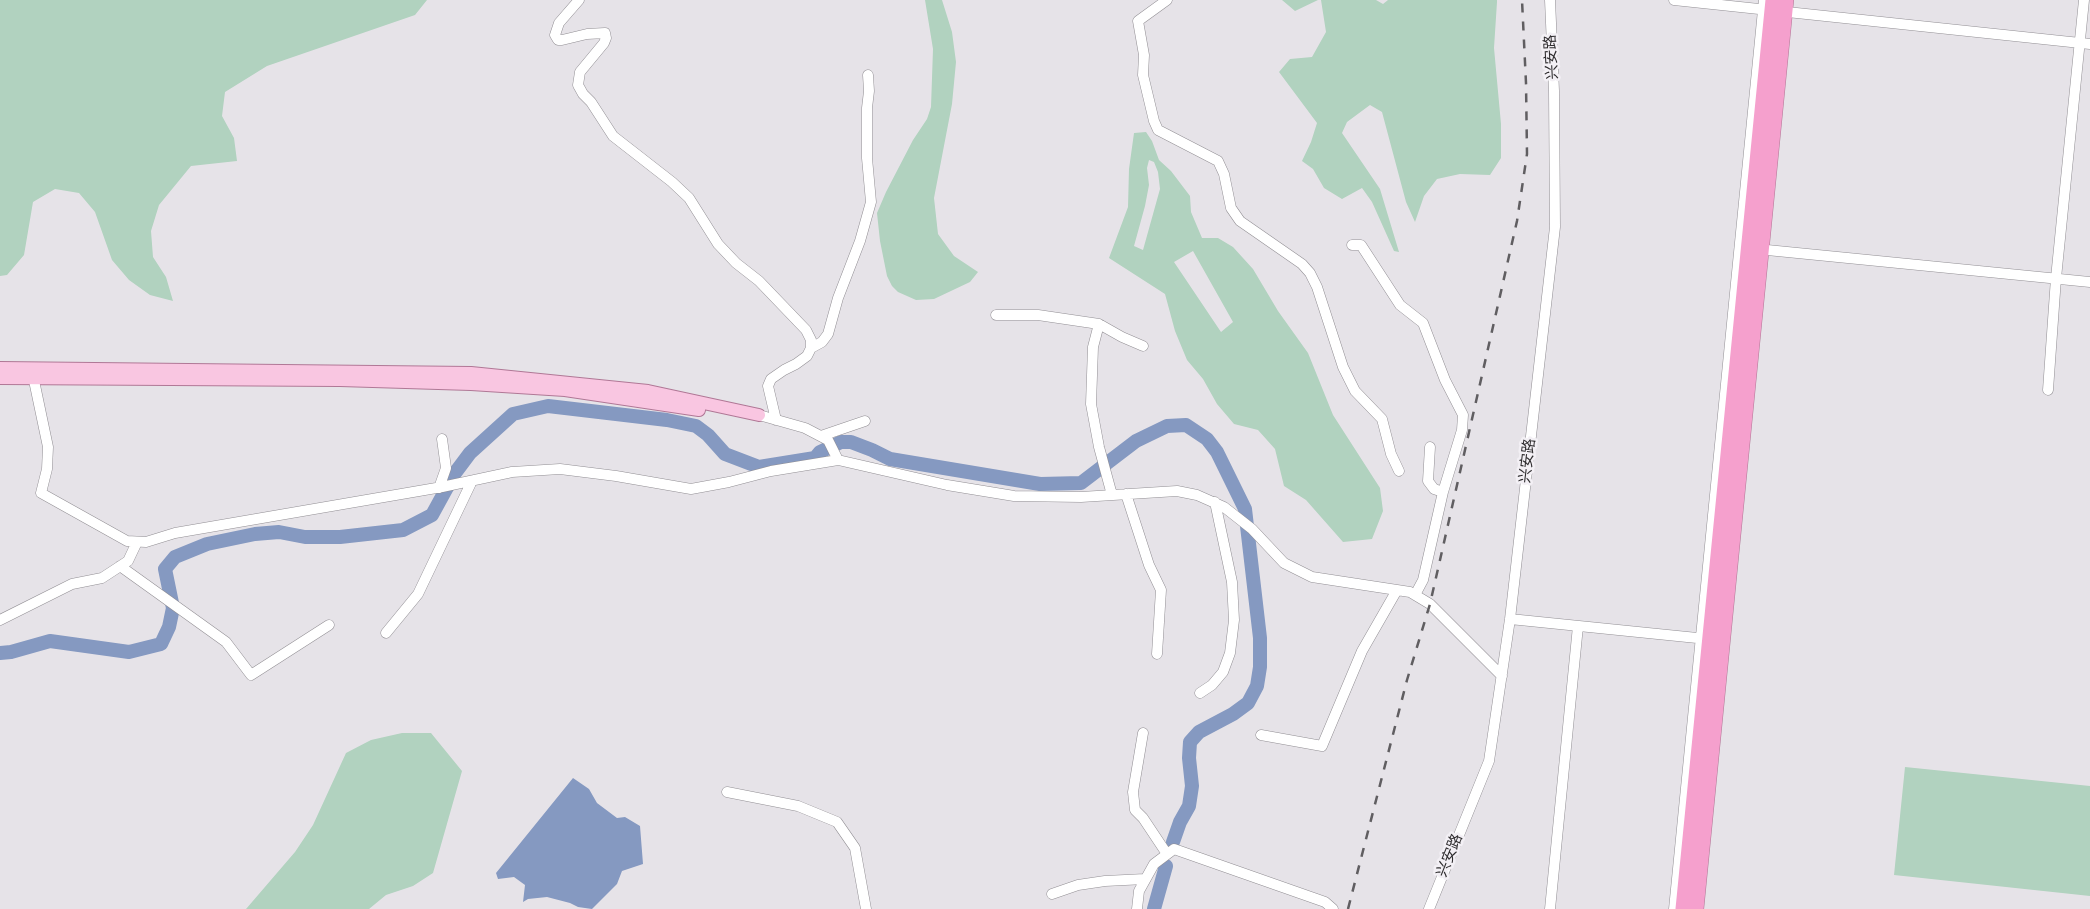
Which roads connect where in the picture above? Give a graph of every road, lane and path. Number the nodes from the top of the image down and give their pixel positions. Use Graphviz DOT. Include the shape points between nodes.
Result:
graph roads {
  1 [pos="579,0"];
  2 [pos="1167,0"];
  3 [pos="1550,0"];
  4 [pos="1674,0"];
  5 [pos="2084,0"];
  6 [pos="1774,5"];
  7 [pos="2085,44"];
  8 [pos="868,75"];
  9 [pos="1352,244"];
  10 [pos="1755,248"];
  11 [pos="2056,278"];
  12 [pos="2090,282"];
  13 [pos="996,316"];
  14 [pos="1100,324"];
  15 [pos="1143,346"];
  16 [pos="811,348"];
  17 [pos="0,368"];
  18 [pos="33,374"];
  19 [pos="0,378"];
  20 [pos="2048,390"];
  21 [pos="759,415"];
  22 [pos="776,420"];
  23 [pos="865,421"];
  24 [pos="825,438"];
  25 [pos="442,439"];
  26 [pos="1430,447"];
  27 [pos="838,460"];
  28 [pos="1399,471"];
  29 [pos="472,481"];
  30 [pos="440,488"];
  31 [pos="1443,492"];
  32 [pos="1126,494"];
  33 [pos="1112,495"];
  34 [pos="1216,502"];
  35 [pos="137,542"];
  36 [pos="120,566"];
  37 [pos="1397,590"];
  38 [pos="1415,595"];
  39 [pos="1510,619"];
  40 [pos="0,620"];
  41 [pos="329,625"];
  42 [pos="1578,626"];
  43 [pos="386,633"];
  44 [pos="1711,639"];
  45 [pos="1157,654"];
  46 [pos="1502,676"];
  47 [pos="1200,693"];
  48 [pos="1143,733"];
  49 [pos="1261,735"];
  50 [pos="727,792"];
  51 [pos="1167,854"];
  52 [pos="1145,879"];
  53 [pos="1052,894"];
  54 [pos="866,909"];
  55 [pos="1137,909"];
  56 [pos="1333,909"];
  57 [pos="1429,909"];
  58 [pos="1550,909"];
  59 [pos="1674,909"];
  60 [pos="1683,909"];
  61 [pos="1696,909"];
  1 -- 16 [label="street" via="559,23 555,35 562,40 605,33 604,43 580,72 578,85 583,94 613,136 689,198 718,244 806,330"];
  2 -- 28 [label="street" via="1138,21 1144,55 1143,75 1158,130 1218,161 1231,208 1240,221 1302,264 1310,274 1343,367 1355,391 1382,419"];
  3 -- 39 [label="street, 兴安路" via="1555,228"];
  4 -- 6 [label="street"];
  5 -- 7 [label="street"];
  6 -- 7 [label="street"];
  6 -- 10 [label="highway"];
  6 -- 44 [label="street"];
  7 -- 11 [label="street"];
  8 -- 16 [label="street" via="867,158 871,202 828,334"];
  9 -- 31 [label="street" via="1361,244 1400,304 1423,323 1445,380 1463,415 1462,430"];
  10 -- 11 [label="street"];
  10 -- 44 [label="highway"];
  11 -- 12 [label="street"];
  11 -- 20 [label="street"];
  13 -- 14 [label="street" via="1038,315"];
  14 -- 15 [label="street"];
  14 -- 33 [label="street" via="1093,347 1090,404"];
  16 -- 22 [label="street" via="807,356 771,379 768,386"];
  17 -- 18 [label="main road"];
  18 -- 19 [label="main road"];
  18 -- 21 [label="main road" via="335,370 471,373 648,391"];
  18 -- 35 [label="street" via="48,447 48,468 41,493 104,530"];
  21 -- 22 [label="street"];
  22 -- 24 [label="street"];
  23 -- 24 [label="street"];
  24 -- 27 [label="street"];
  25 -- 30 [label="street" via="446,468"];
  26 -- 31 [label="street" via="1428,481 1434,489"];
  27 -- 29 [label="street" via="691,489 560,469 512,472"];
  27 -- 33 [label="street" via="947,485 1014,496"];
  29 -- 30 [label="street"];
  29 -- 43 [label="street" via="418,594"];
  30 -- 35 [label="street"];
  31 -- 38 [label="street" via="1423,580"];
  32 -- 33 [label="street"];
  32 -- 34 [label="street" via="1177,491"];
  32 -- 45 [label="street" via="1149,565 1161,590"];
  34 -- 37 [label="street" via="1249,527 1284,563 1312,577"];
  34 -- 47 [label="street" via="1232,582 1234,620 1230,653 1223,672"];
  35 -- 36 [label="street" via="128,561"];
  36 -- 40 [label="street" via="102,578 72,584"];
  36 -- 41 [label="street" via="226,642 251,675"];
  37 -- 38 [label="street"];
  37 -- 49 [label="street" via="1362,651 1322,746"];
  38 -- 46 [label="street" via="1430,604"];
  39 -- 42 [label="street"];
  39 -- 46 [label="street, 兴安路"];
  42 -- 44 [label="street"];
  42 -- 58 [label="street"];
  44 -- 59 [label="street"];
  44 -- 60 [label="highway"];
  44 -- 61 [label="highway"];
  46 -- 57 [label="street, 兴安路" via="1489,761"];
  48 -- 51 [label="street" via="1133,792 1135,810"];
  50 -- 54 [label="street" via="798,806 837,822 855,848"];
  51 -- 52 [label="street" via="1154,864"];
  51 -- 56 [label="street" via="1174,849 1325,902"];
  52 -- 53 [label="street" via="1105,880"];
  52 -- 55 [label="street" via="1139,891"];
}
